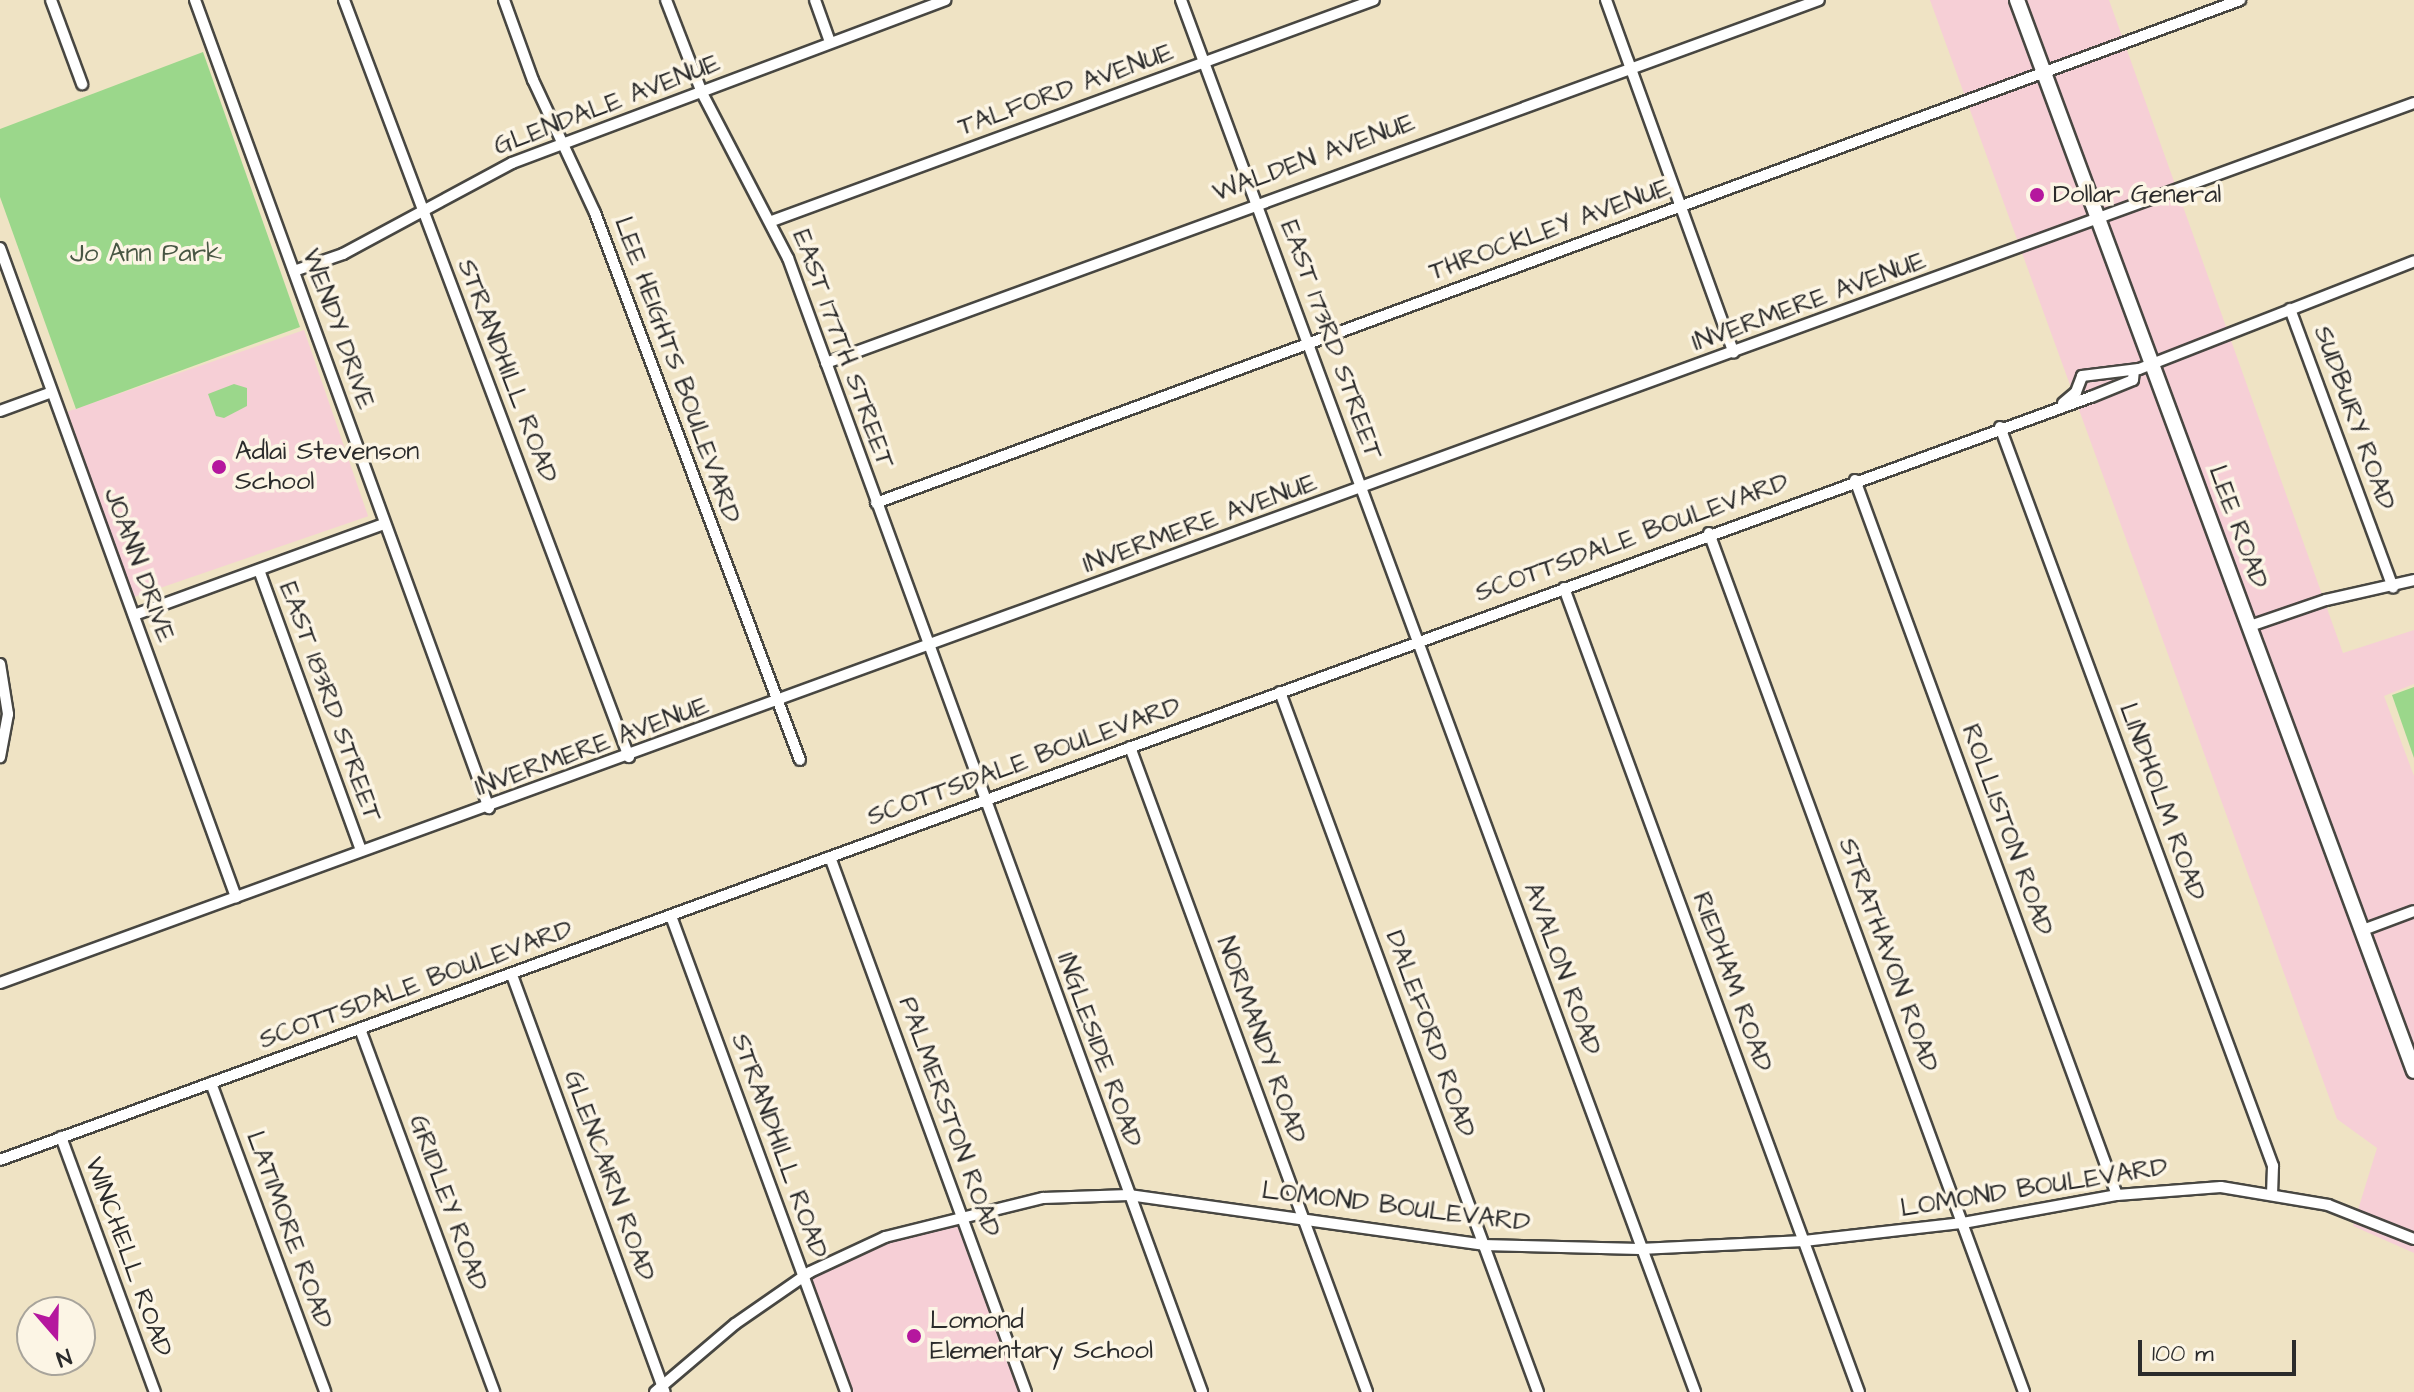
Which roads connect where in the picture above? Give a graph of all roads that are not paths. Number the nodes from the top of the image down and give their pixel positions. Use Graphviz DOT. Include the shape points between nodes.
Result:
graph roads {
  1 [pos="51,0"];
  2 [pos="195,0"];
  3 [pos="344,0"];
  4 [pos="504,0"];
  5 [pos="666,0"];
  6 [pos="815,0"];
  7 [pos="945,0"];
  8 [pos="1181,0"];
  9 [pos="1374,0"];
  10 [pos="1606,0"];
  11 [pos="1819,0"];
  12 [pos="2017,0"];
  13 [pos="2240,0"];
  14 [pos="830,42"];
  15 [pos="1204,63"];
  16 [pos="1630,66"];
  17 [pos="2043,73"];
  18 [pos="82,84"];
  19 [pos="702,93"];
  20 [pos="2414,103"];
  21 [pos="564,143"];
  22 [pos="1256,202"];
  23 [pos="1680,204"];
  24 [pos="422,208"];
  25 [pos="2099,219"];
  26 [pos="772,221"];
  27 [pos="0,248"];
  28 [pos="2414,261"];
  29 [pos="294,271"];
  30 [pos="2290,309"];
  31 [pos="1308,343"];
  32 [pos="1734,353"];
  33 [pos="826,363"];
  34 [pos="2152,364"];
  35 [pos="2134,371"];
  36 [pos="52,392"];
  37 [pos="2063,403"];
  38 [pos="0,411"];
  39 [pos="2000,427"];
  40 [pos="1855,480"];
  41 [pos="1362,488"];
  42 [pos="876,503"];
  43 [pos="384,524"];
  44 [pos="1709,533"];
  45 [pos="1389,561"];
  46 [pos="259,570"];
  47 [pos="2414,580"];
  48 [pos="1564,588"];
  49 [pos="2393,588"];
  50 [pos="134,615"];
  51 [pos="2250,626"];
  52 [pos="1418,640"];
  53 [pos="928,649"];
  54 [pos="0,664"];
  55 [pos="1280,692"];
  56 [pos="778,703"];
  57 [pos="955,723"];
  58 [pos="1130,747"];
  59 [pos="0,757"];
  60 [pos="629,757"];
  61 [pos="800,760"];
  62 [pos="984,799"];
  63 [pos="489,808"];
  64 [pos="361,850"];
  65 [pos="830,857"];
  66 [pos="236,897"];
  67 [pos="2414,911"];
  68 [pos="671,916"];
  69 [pos="2363,930"];
  70 [pos="512,975"];
  71 [pos="0,983"];
  72 [pos="360,1029"];
  73 [pos="2414,1071"];
  74 [pos="211,1083"];
  75 [pos="61,1137"];
  76 [pos="0,1160"];
  77 [pos="2272,1193"];
  78 [pos="1129,1195"];
  79 [pos="2117,1195"];
  80 [pos="963,1216"];
  81 [pos="1303,1219"];
  82 [pos="1963,1223"];
  83 [pos="2414,1239"];
  84 [pos="1804,1241"];
  85 [pos="1483,1245"];
  86 [pos="1640,1249"];
  87 [pos="804,1277"];
  88 [pos="661,1389"];
  89 [pos="155,1392"];
  90 [pos="325,1392"];
  91 [pos="494,1392"];
  92 [pos="846,1392"];
  93 [pos="1026,1392"];
  94 [pos="1202,1392"];
  95 [pos="1367,1392"];
  96 [pos="1538,1392"];
  97 [pos="1695,1392"];
  98 [pos="1859,1392"];
  99 [pos="2024,1392"];
  1 -- 18 [label="street"];
  2 -- 29 [label="street, WENDY DRIVE"];
  3 -- 24 [label="street, STRANDHILL ROAD"];
  4 -- 21 [label="street, LEE HEIGHTS BOULEVARD" via="533,80"];
  5 -- 19 [label="street, EAST 177TH STREET"];
  6 -- 14 [label="street"];
  7 -- 14 [label="street, GLENDALE AVENUE"];
  8 -- 15 [label="street, EAST 173RD STREET"];
  9 -- 15 [label="street, TALFORD AVENUE"];
  10 -- 16 [label="street"];
  11 -- 16 [label="street, WALDEN AVENUE"];
  12 -- 17 [label="main road, LEE ROAD"];
  13 -- 17 [label="street, THROCKLEY AVENUE"];
  14 -- 19 [label="street, GLENDALE AVENUE"];
  15 -- 22 [label="street, EAST 173RD STREET"];
  15 -- 26 [label="street, TALFORD AVENUE"];
  16 -- 22 [label="street, WALDEN AVENUE"];
  16 -- 23 [label="street"];
  17 -- 23 [label="street, THROCKLEY AVENUE"];
  17 -- 25 [label="main road, LEE ROAD"];
  19 -- 21 [label="street, GLENDALE AVENUE"];
  19 -- 26 [label="street, EAST 177TH STREET"];
  20 -- 25 [label="street, INVERMERE AVENUE"];
  21 -- 24 [label="street, GLENDALE AVENUE"];
  21 -- 56 [label="street, LEE HEIGHTS BOULEVARD" via="620,277"];
  22 -- 31 [label="street, EAST 173RD STREET"];
  22 -- 33 [label="street, WALDEN AVENUE"];
  23 -- 31 [label="street, THROCKLEY AVENUE"];
  23 -- 32 [label="street"];
  24 -- 29 [label="street, GLENDALE AVENUE" via="343,254"];
  24 -- 60 [label="street, STRANDHILL ROAD"];
  25 -- 32 [label="street, INVERMERE AVENUE"];
  25 -- 34 [label="main road, LEE ROAD"];
  26 -- 33 [label="street, EAST 177TH STREET"];
  27 -- 36 [label="street, JOANN DRIVE"];
  28 -- 30 [label="street, SCOTTSDALE BOULEVARD"];
  29 -- 43 [label="street, WENDY DRIVE"];
  30 -- 34 [label="street, SCOTTSDALE BOULEVARD"];
  30 -- 49 [label="street, SUDBURY ROAD"];
  31 -- 41 [label="street, EAST 173RD STREET"];
  31 -- 42 [label="street, THROCKLEY AVENUE"];
  32 -- 41 [label="street, INVERMERE AVENUE"];
  33 -- 42 [label="street, EAST 177TH STREET"];
  34 -- 35 [label="street, SCOTTSDALE BOULEVARD"];
  34 -- 51 [label="main road, LEE ROAD"];
  35 -- 37 [label="street, SCOTTSDALE BOULEVARD" via="2133,380"];
  35 -- 37 [label="street, SCOTTSDALE BOULEVARD" via="2127,366 2099,377 2082,376 2076,392"];
  36 -- 38 [label="street"];
  36 -- 50 [label="street, JOANN DRIVE"];
  37 -- 39 [label="street, SCOTTSDALE BOULEVARD"];
  39 -- 40 [label="street, SCOTTSDALE BOULEVARD"];
  39 -- 77 [label="street, LINDHOLM ROAD" via="2273,1166"];
  40 -- 44 [label="street, SCOTTSDALE BOULEVARD"];
  40 -- 79 [label="street, ROLLISTON ROAD"];
  41 -- 45 [label="street, EAST 173RD STREET"];
  41 -- 53 [label="street, INVERMERE AVENUE"];
  42 -- 53 [label="street, EAST 177TH STREET"];
  43 -- 46 [label="street"];
  43 -- 63 [label="street, WENDY DRIVE"];
  44 -- 48 [label="street, SCOTTSDALE BOULEVARD"];
  44 -- 82 [label="street, STRATHAVON ROAD"];
  45 -- 52 [label="street, AVALON ROAD"];
  46 -- 50 [label="street"];
  46 -- 64 [label="street, EAST 183RD STREET"];
  47 -- 49 [label="street"];
  48 -- 52 [label="street, SCOTTSDALE BOULEVARD"];
  48 -- 84 [label="street, RIEDHAM ROAD"];
  49 -- 51 [label="street" via="2326,600"];
  50 -- 66 [label="street, JOANN DRIVE"];
  51 -- 69 [label="main road, LEE ROAD"];
  52 -- 55 [label="street, SCOTTSDALE BOULEVARD"];
  52 -- 86 [label="street, AVALON ROAD"];
  53 -- 56 [label="street, INVERMERE AVENUE"];
  53 -- 57 [label="street, EAST 177TH STREET"];
  54 -- 59 [label="street" via="8,714"];
  55 -- 58 [label="street, SCOTTSDALE BOULEVARD"];
  55 -- 85 [label="street, DALEFORD ROAD"];
  56 -- 60 [label="street, INVERMERE AVENUE"];
  56 -- 61 [label="street, LEE HEIGHTS BOULEVARD"];
  57 -- 62 [label="street, INGLESIDE ROAD"];
  58 -- 62 [label="street, SCOTTSDALE BOULEVARD"];
  58 -- 81 [label="street, NORMANDY ROAD"];
  60 -- 63 [label="street, INVERMERE AVENUE"];
  62 -- 65 [label="street, SCOTTSDALE BOULEVARD"];
  62 -- 78 [label="street, INGLESIDE ROAD"];
  63 -- 64 [label="street, INVERMERE AVENUE"];
  64 -- 66 [label="street, INVERMERE AVENUE"];
  65 -- 68 [label="street, SCOTTSDALE BOULEVARD"];
  65 -- 80 [label="street, PALMERSTON ROAD"];
  66 -- 71 [label="street, INVERMERE AVENUE"];
  67 -- 69 [label="street"];
  68 -- 70 [label="street, SCOTTSDALE BOULEVARD"];
  68 -- 87 [label="street, STRANDHILL ROAD"];
  69 -- 73 [label="main road, LEE ROAD"];
  70 -- 72 [label="street, SCOTTSDALE BOULEVARD"];
  70 -- 88 [label="street, GLENCAIRN ROAD"];
  72 -- 74 [label="street, SCOTTSDALE BOULEVARD"];
  72 -- 91 [label="street, GRIDLEY ROAD"];
  74 -- 75 [label="street, SCOTTSDALE BOULEVARD"];
  74 -- 90 [label="street, LATIMORE ROAD"];
  75 -- 76 [label="street, SCOTTSDALE BOULEVARD"];
  75 -- 89 [label="street, WINCHELL ROAD"];
  77 -- 79 [label="street, LOMOND BOULEVARD" via="2221,1187"];
  77 -- 83 [label="street, LOMOND BOULEVARD" via="2328,1205"];
  78 -- 80 [label="street, LOMOND BOULEVARD" via="1043,1198"];
  78 -- 81 [label="street, LOMOND BOULEVARD"];
  78 -- 94 [label="street, INGLESIDE ROAD"];
  79 -- 82 [label="street, LOMOND BOULEVARD"];
  80 -- 87 [label="street, LOMOND BOULEVARD" via="885,1237"];
  80 -- 93 [label="street, PALMERSTON ROAD"];
  81 -- 85 [label="street, LOMOND BOULEVARD"];
  81 -- 95 [label="street, NORMANDY ROAD"];
  82 -- 84 [label="street, LOMOND BOULEVARD"];
  82 -- 99 [label="street, STRATHAVON ROAD"];
  84 -- 86 [label="street, LOMOND BOULEVARD"];
  84 -- 98 [label="street, RIEDHAM ROAD"];
  85 -- 86 [label="street, LOMOND BOULEVARD"];
  85 -- 96 [label="street, DALEFORD ROAD"];
  86 -- 97 [label="street, AVALON ROAD"];
  87 -- 88 [label="street, LOMOND BOULEVARD" via="735,1324"];
  87 -- 92 [label="street, STRANDHILL ROAD"];
}
